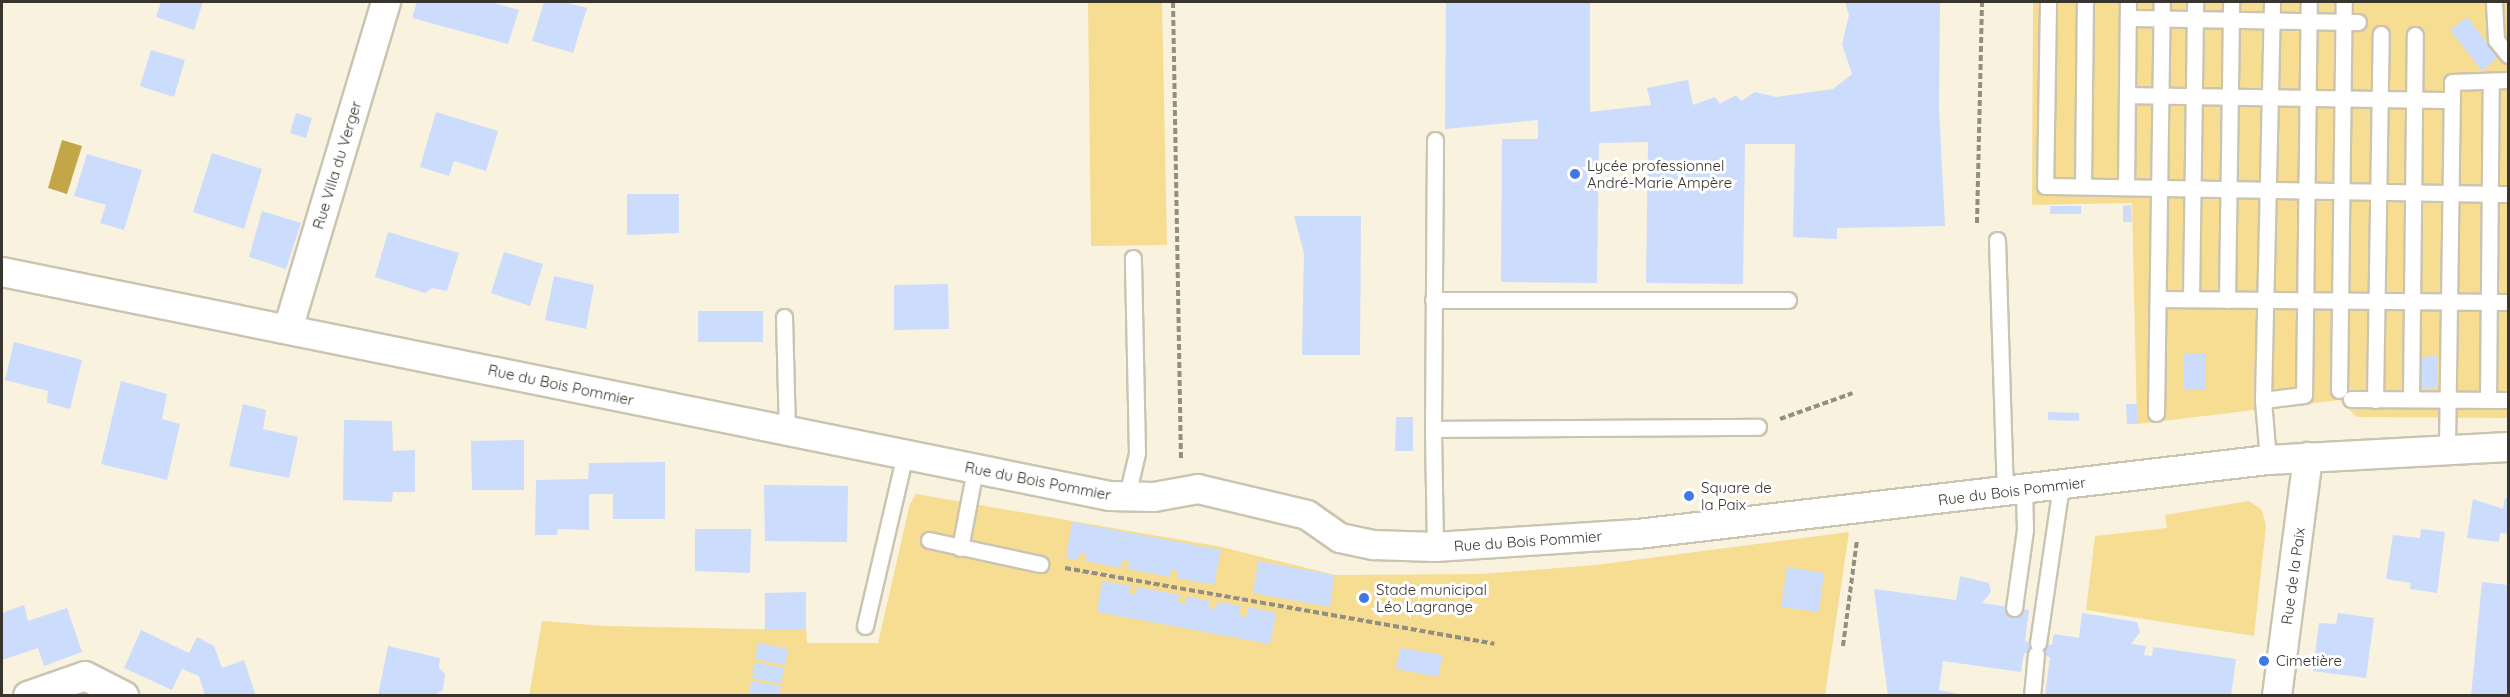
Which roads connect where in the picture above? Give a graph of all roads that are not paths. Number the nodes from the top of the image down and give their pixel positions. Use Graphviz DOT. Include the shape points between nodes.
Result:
graph roads {
  1 [pos="387,2"];
  2 [pos="2048,2"];
  3 [pos="2085,2"];
  4 [pos="2128,2"];
  5 [pos="2162,2"];
  6 [pos="2195,2"];
  7 [pos="2230,2"];
  8 [pos="2272,2"];
  9 [pos="2310,2"];
  10 [pos="2344,2"];
  11 [pos="2494,2"];
  12 [pos="2128,18"];
  13 [pos="2162,19"];
  14 [pos="2195,20"];
  15 [pos="2230,20"];
  16 [pos="2272,21"];
  17 [pos="2309,22"];
  18 [pos="2351,22"];
  19 [pos="2381,34"];
  20 [pos="2415,35"];
  21 [pos="2508,55"];
  22 [pos="2508,80"];
  23 [pos="2491,83"];
  24 [pos="2127,95"];
  25 [pos="2160,96"];
  26 [pos="2194,97"];
  27 [pos="2229,97"];
  28 [pos="2271,97"];
  29 [pos="2308,98"];
  30 [pos="2343,98"];
  31 [pos="2380,99"];
  32 [pos="2414,99"];
  33 [pos="2452,100"];
  34 [pos="1435,140"];
  35 [pos="2083,186"];
  36 [pos="2126,187"];
  37 [pos="2159,188"];
  38 [pos="2193,188"];
  39 [pos="2228,189"];
  40 [pos="2270,190"];
  41 [pos="2307,190"];
  42 [pos="2341,191"];
  43 [pos="2378,192"];
  44 [pos="2413,193"];
  45 [pos="2452,194"];
  46 [pos="2490,194"];
  47 [pos="2508,194"];
  48 [pos="1997,240"];
  49 [pos="1133,258"];
  50 [pos="2,272"];
  51 [pos="2158,299"];
  52 [pos="2191,299"];
  53 [pos="1433,300"];
  54 [pos="1788,300"];
  55 [pos="2227,300"];
  56 [pos="2265,300"];
  57 [pos="2305,300"];
  58 [pos="2340,301"];
  59 [pos="2376,301"];
  60 [pos="2412,301"];
  61 [pos="2449,302"];
  62 [pos="2488,302"];
  63 [pos="2508,302"];
  64 [pos="784,317"];
  65 [pos="288,329"];
  66 [pos="2411,399"];
  67 [pos="2447,399"];
  68 [pos="2488,399"];
  69 [pos="2508,399"];
  70 [pos="2263,400"];
  71 [pos="2375,400"];
  72 [pos="2157,413"];
  73 [pos="1758,427"];
  74 [pos="1433,429"];
  75 [pos="787,431"];
  76 [pos="2447,447"];
  77 [pos="2508,447"];
  78 [pos="905,454"];
  79 [pos="2308,457"];
  80 [pos="2268,460"];
  81 [pos="975,469"];
  82 [pos="2061,485"];
  83 [pos="2014,490"];
  84 [pos="1127,496"];
  85 [pos="929,540"];
  86 [pos="1435,547"];
  87 [pos="960,548"];
  88 [pos="1040,564"];
  89 [pos="2014,608"];
  90 [pos="865,626"];
  91 [pos="28,696"];
  92 [pos="124,696"];
  93 [pos="2032,696"];
  94 [pos="2277,696"];
  1 -- 65 [label="street, Rue Villa du Verger"];
  2 -- 35 [label="lane" via="2045,186"];
  3 -- 35 [label="lane"];
  4 -- 12 [label="lane"];
  5 -- 13 [label="lane"];
  6 -- 14 [label="lane"];
  7 -- 15 [label="lane"];
  8 -- 16 [label="lane"];
  9 -- 17 [label="lane"];
  10 -- 18 [label="lane"];
  11 -- 21 [label="lane" via="2496,40"];
  12 -- 13 [label="lane"];
  12 -- 24 [label="lane"];
  13 -- 14 [label="lane"];
  13 -- 25 [label="lane"];
  14 -- 15 [label="lane"];
  14 -- 26 [label="lane"];
  15 -- 16 [label="lane"];
  15 -- 27 [label="lane"];
  16 -- 17 [label="lane"];
  16 -- 28 [label="lane"];
  17 -- 18 [label="lane"];
  17 -- 29 [label="lane"];
  18 -- 30 [label="lane"];
  19 -- 31 [label="lane"];
  20 -- 32 [label="lane"];
  22 -- 23 [label="lane"];
  23 -- 33 [label="lane" via="2452,82"];
  23 -- 46 [label="lane"];
  24 -- 25 [label="lane"];
  24 -- 36 [label="lane"];
  25 -- 26 [label="lane"];
  25 -- 37 [label="lane"];
  26 -- 27 [label="lane"];
  26 -- 38 [label="lane"];
  27 -- 28 [label="lane"];
  27 -- 39 [label="lane"];
  28 -- 29 [label="lane"];
  28 -- 40 [label="lane"];
  29 -- 30 [label="lane"];
  29 -- 41 [label="lane"];
  30 -- 31 [label="lane"];
  30 -- 42 [label="lane"];
  31 -- 32 [label="lane"];
  31 -- 43 [label="lane"];
  32 -- 33 [label="lane"];
  32 -- 44 [label="lane"];
  33 -- 45 [label="lane"];
  34 -- 53 [label="lane"];
  35 -- 36 [label="lane"];
  36 -- 37 [label="lane"];
  37 -- 38 [label="lane"];
  37 -- 51 [label="lane"];
  38 -- 39 [label="lane"];
  38 -- 52 [label="lane"];
  39 -- 40 [label="lane"];
  39 -- 55 [label="lane"];
  40 -- 41 [label="lane"];
  40 -- 56 [label="lane"];
  41 -- 42 [label="lane"];
  41 -- 57 [label="lane"];
  42 -- 43 [label="lane"];
  42 -- 58 [label="lane"];
  43 -- 44 [label="lane"];
  43 -- 59 [label="lane"];
  44 -- 45 [label="lane"];
  44 -- 60 [label="lane"];
  45 -- 46 [label="lane"];
  45 -- 61 [label="lane"];
  46 -- 47 [label="lane"];
  46 -- 62 [label="lane"];
  48 -- 83 [label="lane"];
  49 -- 84 [label="lane" via="1137,453"];
  50 -- 65 [label="street, Rue du Bois Pommier"];
  51 -- 52 [label="lane"];
  51 -- 72 [label="lane"];
  52 -- 55 [label="lane"];
  53 -- 54 [label="lane"];
  53 -- 74 [label="lane"];
  55 -- 56 [label="lane"];
  56 -- 57 [label="lane"];
  56 -- 70 [label="lane"];
  57 -- 58 [label="lane"];
  57 -- 70 [label="lane" via="2304,395"];
  58 -- 59 [label="lane"];
  58 -- 71 [label="lane" via="2345,395"];
  59 -- 60 [label="lane"];
  59 -- 71 [label="lane"];
  60 -- 61 [label="lane"];
  60 -- 66 [label="lane"];
  61 -- 62 [label="lane"];
  61 -- 67 [label="lane"];
  62 -- 63 [label="lane"];
  62 -- 68 [label="lane"];
  64 -- 75 [label="lane"];
  65 -- 75 [label="street, Rue du Bois Pommier"];
  66 -- 67 [label="lane"];
  66 -- 71 [label="lane"];
  67 -- 68 [label="lane"];
  67 -- 76 [label="lane"];
  68 -- 69 [label="lane"];
  70 -- 80 [label="lane"];
  73 -- 74 [label="lane"];
  74 -- 86 [label="lane"];
  75 -- 78 [label="street, Rue du Bois Pommier"];
  76 -- 77 [label="street, Rue du Bois Pommier"];
  76 -- 79 [label="street, Rue du Bois Pommier"];
  78 -- 81 [label="street, Rue du Bois Pommier"];
  78 -- 90 [label="lane"];
  79 -- 80 [label="street, Rue du Bois Pommier"];
  79 -- 94 [label="street, Rue de la Paix"];
  80 -- 82 [label="street, Rue du Bois Pommier"];
  81 -- 84 [label="street, Rue du Bois Pommier"];
  81 -- 87 [label="lane"];
  82 -- 83 [label="street, Rue du Bois Pommier"];
  82 -- 93 [label="lane"];
  83 -- 86 [label="street, Rue du Bois Pommier" via="1638,534"];
  83 -- 89 [label="lane" via="2025,531"];
  84 -- 86 [label="street, Rue du Bois Pommier" via="1154,497 1198,489 1308,515 1340,538 1374,545"];
  85 -- 87 [label="lane"];
  87 -- 88 [label="lane"];
  91 -- 92 [label="street" via="85,676"];
}
